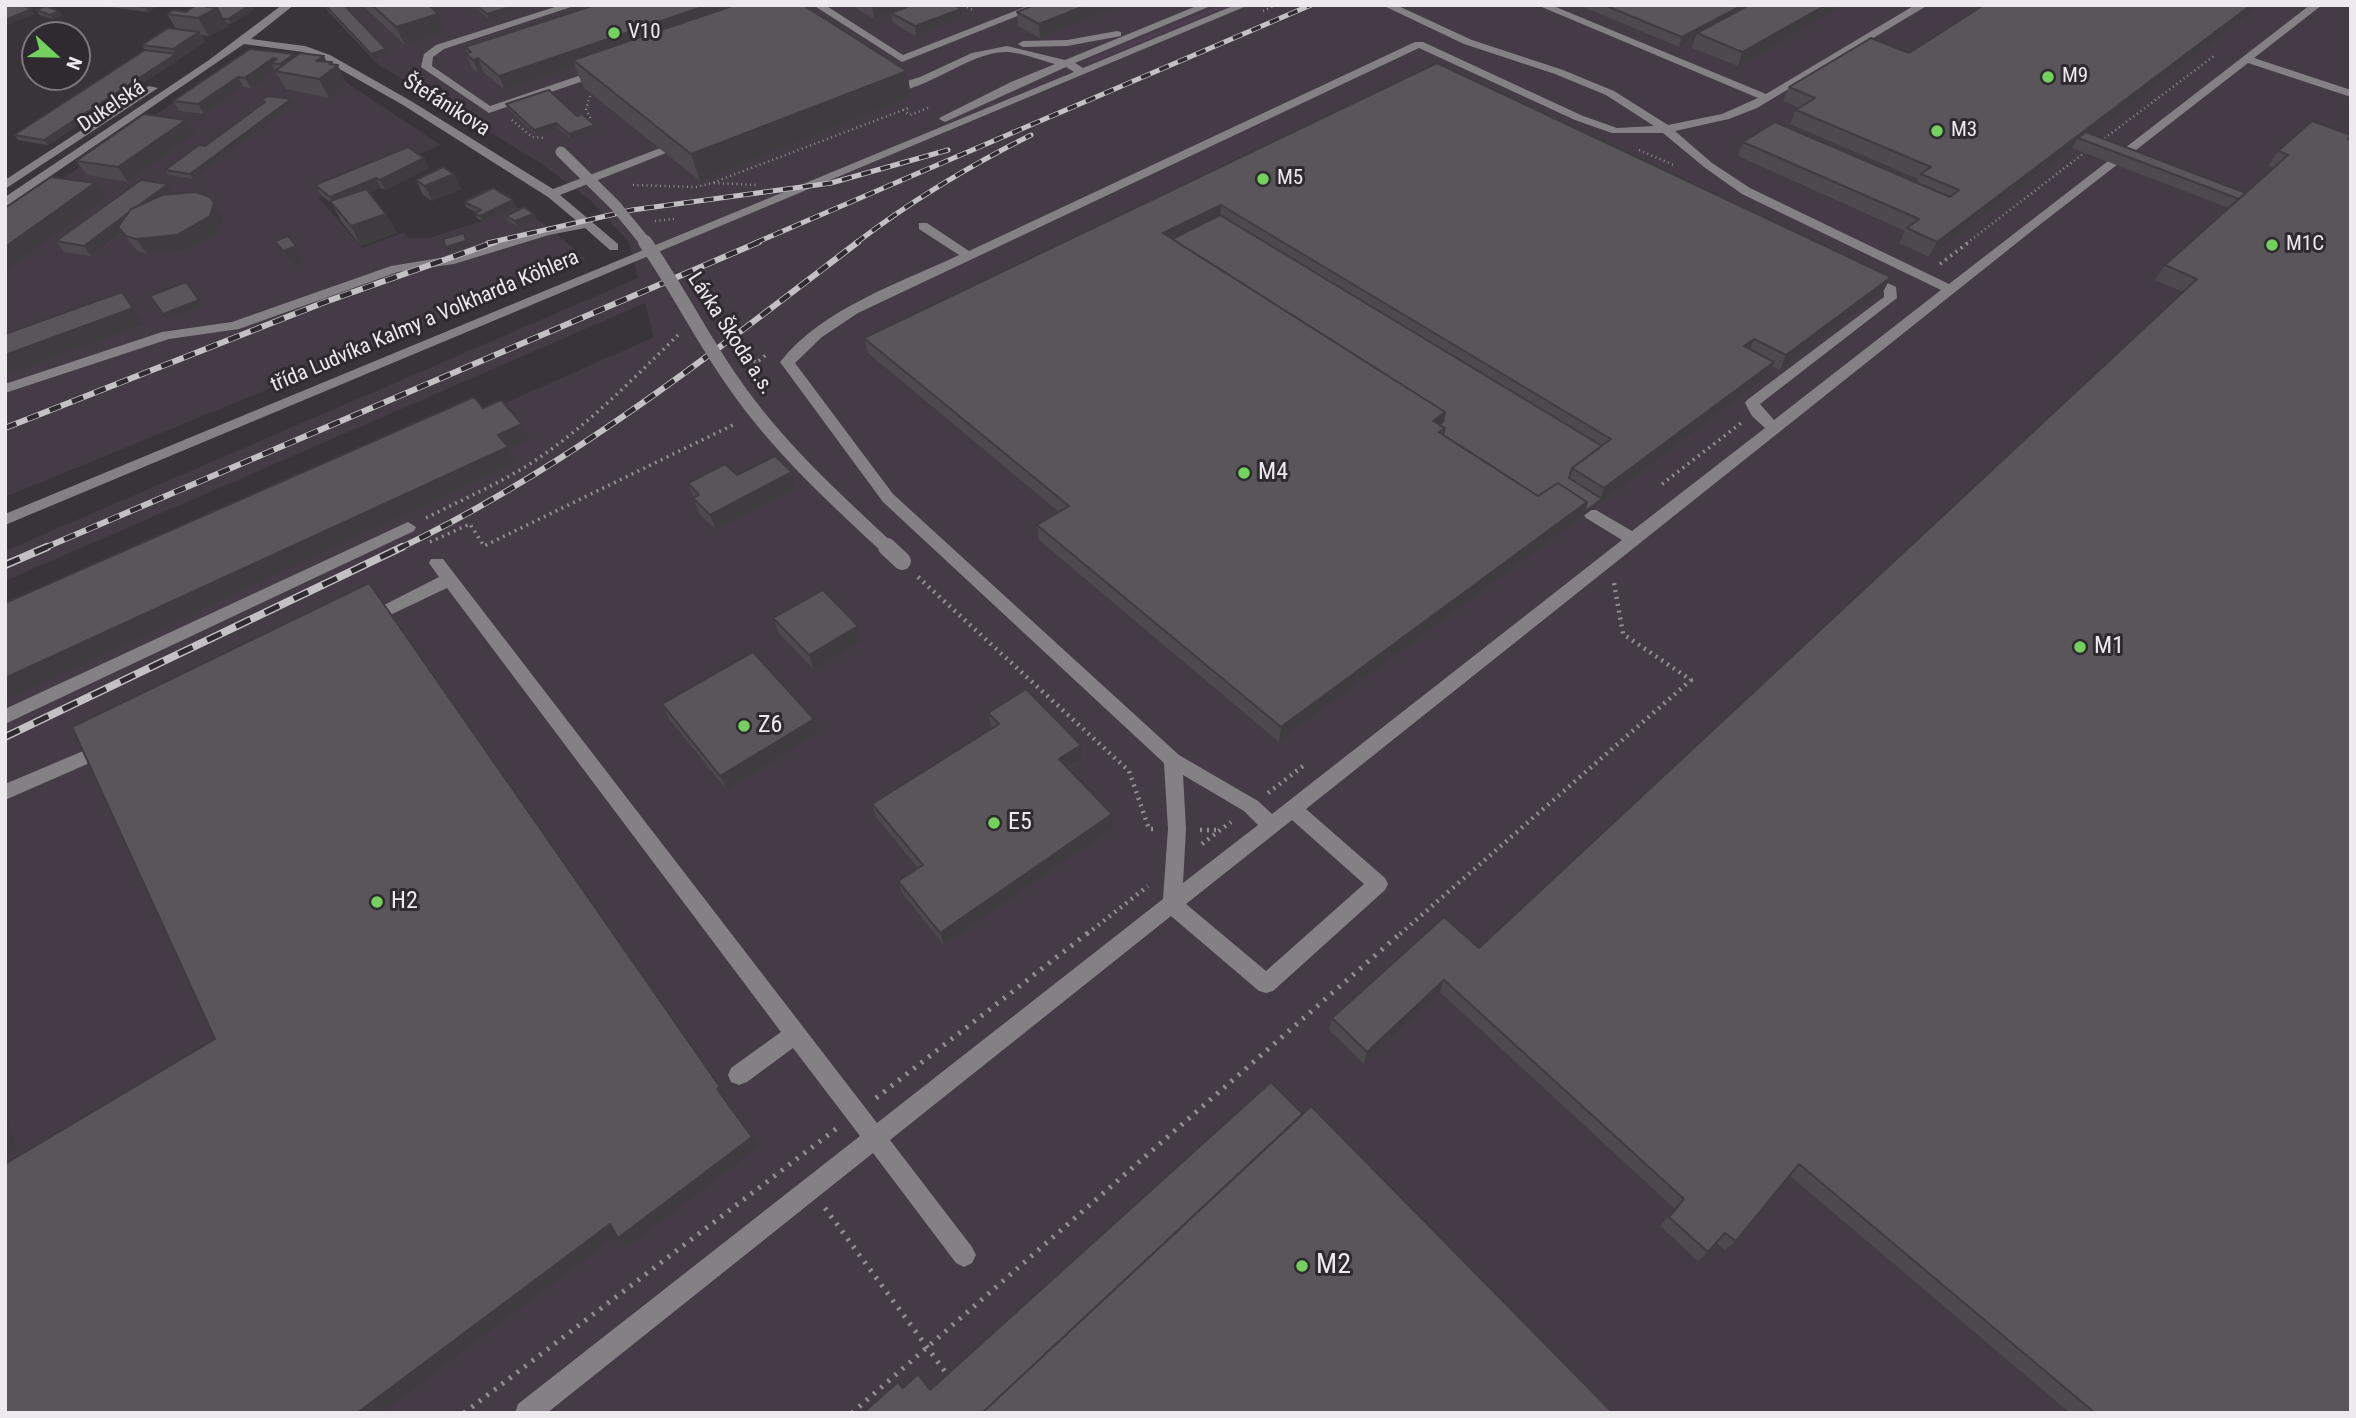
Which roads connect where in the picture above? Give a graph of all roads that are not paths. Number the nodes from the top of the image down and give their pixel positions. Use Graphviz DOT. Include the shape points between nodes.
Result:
graph roads {
  1 [pos="289,5"];
  2 [pos="572,5"];
  3 [pos="818,5"];
  4 [pos="1040,5"];
  5 [pos="1208,5"];
  6 [pos="1244,5"];
  7 [pos="1387,5"];
  8 [pos="1542,5"];
  9 [pos="1923,5"];
  10 [pos="2317,5"];
  11 [pos="1406,8"];
  12 [pos="1154,28"];
  13 [pos="239,40"];
  14 [pos="1044,46"];
  15 [pos="997,50"];
  16 [pos="2253,57"];
  17 [pos="1066,63"];
  18 [pos="615,66"];
  19 [pos="1083,72"];
  20 [pos="1015,84"];
  21 [pos="895,87"];
  22 [pos="2351,94"];
  23 [pos="872,97"];
  24 [pos="1767,98"];
  25 [pos="1666,129"];
  26 [pos="662,151"];
  27 [pos="561,152"];
  28 [pos="860,163"];
  29 [pos="5,185"];
  30 [pos="1746,191"];
  31 [pos="552,194"];
  32 [pos="5,203"];
  33 [pos="1749,208"];
  34 [pos="586,222"];
  35 [pos="923,226"];
  36 [pos="614,247"];
  37 [pos="968,256"];
  38 [pos="1880,256"];
  39 [pos="1951,290"];
  40 [pos="5,389"];
  41 [pos="1774,428"];
  42 [pos="1591,514"];
  43 [pos="5,520"];
  44 [pos="408,527"];
  45 [pos="1633,539"];
  46 [pos="902,561"];
  47 [pos="437,562"];
  48 [pos="450,579"];
  49 [pos="388,610"];
  50 [pos="5,717"];
  51 [pos="95,753"];
  52 [pos="1173,760"];
  53 [pos="5,792"];
  54 [pos="1293,809"];
  55 [pos="1272,826"];
  56 [pos="1172,905"];
  57 [pos="794,1035"];
  58 [pos="739,1075"];
  59 [pos="873,1140"];
  60 [pos="964,1255"];
  61 [pos="527,1413"];
  1 -- 13 [label="street, Dukelská"];
  2 -- 18 [label="street" via="440,47 428,56 426,67 489,110"];
  3 -- 4 [label="street" via="902,59"];
  5 -- 12 [label="street, třída Ludvíka Kalmy a Volkharda Köhlera"];
  6 -- 19 [label="street, třída Ludvíka Kalmy a Volkharda Köhlera"];
  7 -- 11 [label="street"];
  8 -- 24 [label="street"];
  9 -- 24 [label="street"];
  10 -- 16 [label="street"];
  11 -- 25 [label="street" via="1468,41 1610,93"];
  12 -- 14 [label="street"];
  12 -- 17 [label="street, třída Ludvíka Kalmy a Volkharda Köhlera"];
  13 -- 29 [label="street, Dukelská" via="197,59"];
  13 -- 31 [label="street, Štefánikova" via="305,49 326,57"];
  13 -- 32 [label="street, Dukelská"];
  14 -- 17 [label="street"];
  14 -- 21 [label="street" via="988,44 914,72"];
  15 -- 17 [label="street" via="1016,50"];
  15 -- 20 [label="street" via="1019,56 1026,63 1027,73"];
  15 -- 21 [label="street"];
  16 -- 22 [label="street"];
  16 -- 39 [label="street"];
  17 -- 19 [label="street"];
  17 -- 20 [label="street, třída Ludvíka Kalmy a Volkharda Köhlera"];
  19 -- 28 [label="street, třída Ludvíka Kalmy a Volkharda Köhlera"];
  20 -- 28 [label="street, třída Ludvíka Kalmy a Volkharda Köhlera"];
  21 -- 23 [label="street"];
  24 -- 25 [label="street" via="1725,117"];
  25 -- 30 [label="street"];
  25 -- 37 [label="street" via="1616,131 1419,44"];
  26 -- 31 [label="street"];
  27 -- 46 [label="street, Lávka Škoda a.s., bridge" via="609,197 645,240 734,385 778,440"];
  28 -- 43 [label="street, třída Ludvíka Kalmy a Volkharda Köhlera"];
  30 -- 33 [label="street"];
  30 -- 38 [label="street"];
  31 -- 34 [label="street, Štefánikova"];
  34 -- 36 [label="street, Štefánikova"];
  34 -- 40 [label="street" via="454,260 396,269 234,326 167,335"];
  35 -- 37 [label="street"];
  37 -- 52 [label="street" via="853,310 787,362 888,498"];
  38 -- 39 [label="street"];
  38 -- 41 [label="street" via="1857,273 1891,290 1889,298 1752,403"];
  39 -- 41 [label="street"];
  41 -- 45 [label="street"];
  42 -- 45 [label="street"];
  44 -- 50 [label="street"];
  45 -- 54 [label="street"];
  47 -- 48 [label="street"];
  48 -- 49 [label="street"];
  48 -- 57 [label="street"];
  51 -- 53 [label="street"];
  52 -- 55 [label="street" via="1251,806"];
  52 -- 56 [label="street" via="1177,830"];
  54 -- 55 [label="street"];
  54 -- 56 [label="street" via="1378,884 1266,984"];
  55 -- 56 [label="street"];
  56 -- 59 [label="street"];
  57 -- 58 [label="street"];
  57 -- 59 [label="street"];
  59 -- 60 [label="street"];
  59 -- 61 [label="street"];
}
